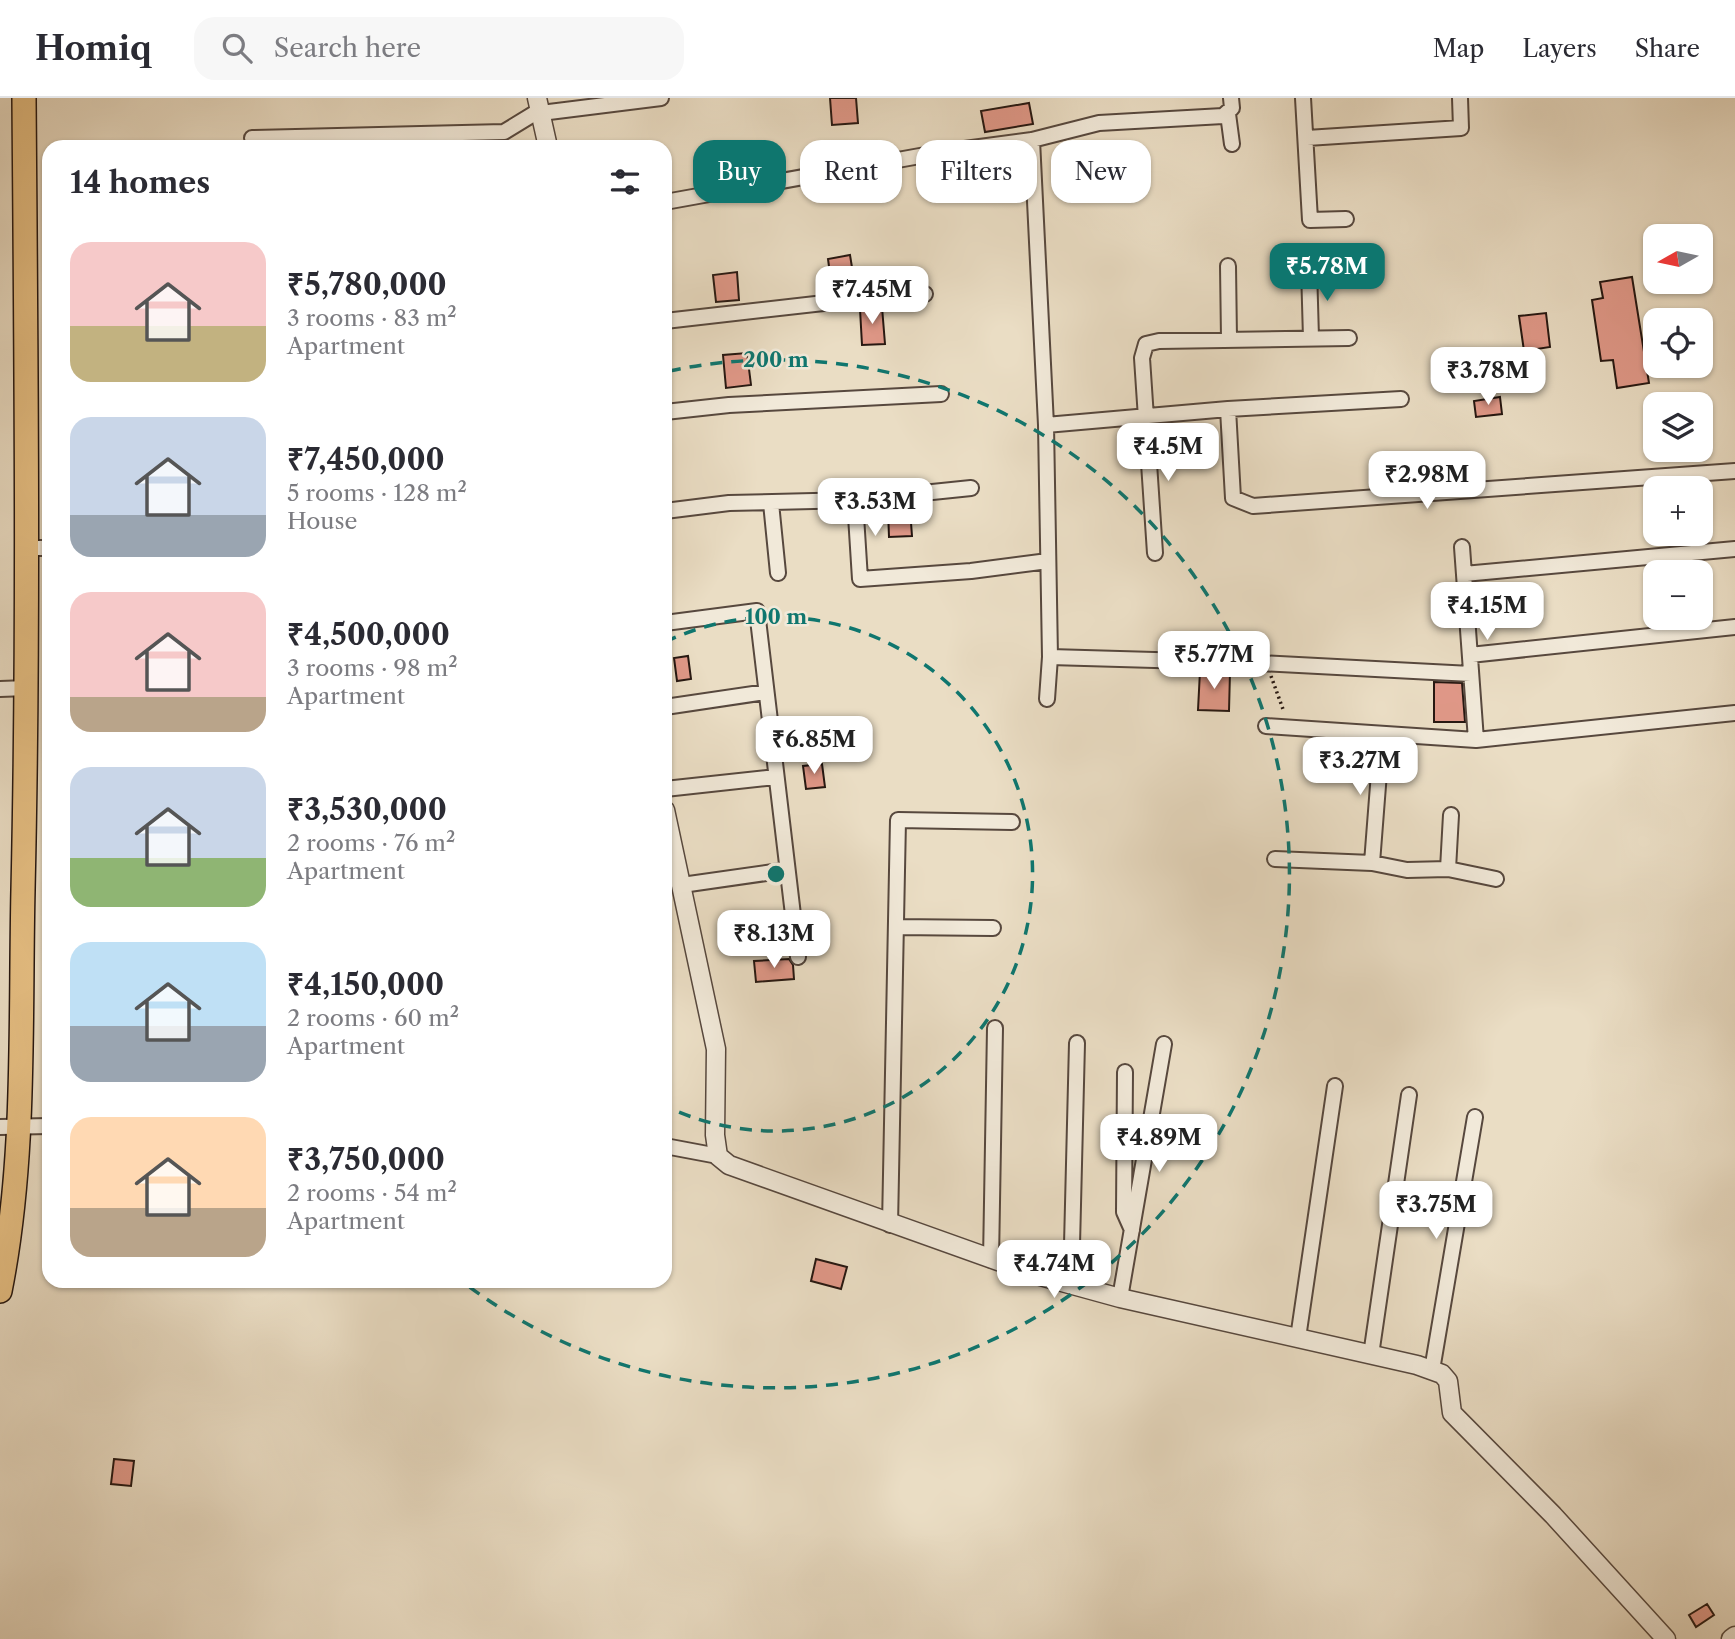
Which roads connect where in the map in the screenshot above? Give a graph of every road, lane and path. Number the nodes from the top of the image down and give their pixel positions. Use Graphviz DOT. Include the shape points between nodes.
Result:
graph roads {
  1 [pos="23,98"];
  2 [pos="661,98"];
  3 [pos="1231,98"];
  4 [pos="1303,98"];
  5 [pos="1460,98"];
  6 [pos="539,107"];
  7 [pos="1228,114"];
  8 [pos="252,138"];
  9 [pos="1307,138"];
  10 [pos="1032,139"];
  11 [pos="324,140"];
  12 [pos="417,140"];
  13 [pos="546,140"];
  14 [pos="1231,144"];
  15 [pos="672,201"];
  16 [pos="1346,219"];
  17 [pos="1228,266"];
  18 [pos="1309,268"];
  19 [pos="925,294"];
  20 [pos="672,320"];
  21 [pos="1311,338"];
  22 [pos="1349,338"];
  23 [pos="1229,340"];
  24 [pos="941,394"];
  25 [pos="1401,399"];
  26 [pos="1228,409"];
  27 [pos="672,411"];
  28 [pos="1145,416"];
  29 [pos="1046,425"];
  30 [pos="1735,471"];
  31 [pos="971,488"];
  32 [pos="855,500"];
  33 [pos="771,503"];
  34 [pos="672,510"];
  35 [pos="1462,547"];
  36 [pos="38,548"];
  37 [pos="1735,549"];
  38 [pos="1155,553"];
  39 [pos="1048,561"];
  40 [pos="778,573"];
  41 [pos="1464,574"];
  42 [pos="672,622"];
  43 [pos="1735,627"];
  44 [pos="1470,655"];
  45 [pos="1050,657"];
  46 [pos="1267,664"];
  47 [pos="1471,674"];
  48 [pos="27,688"];
  49 [pos="0,689"];
  50 [pos="766,692"];
  51 [pos="1047,699"];
  52 [pos="672,705"];
  53 [pos="1735,713"];
  54 [pos="1266,726"];
  55 [pos="1295,728"];
  56 [pos="1382,734"];
  57 [pos="1476,740"];
  58 [pos="776,776"];
  59 [pos="672,788"];
  60 [pos="1451,815"];
  61 [pos="1013,822"];
  62 [pos="672,841"];
  63 [pos="1275,859"];
  64 [pos="1372,863"];
  65 [pos="1448,869"];
  66 [pos="787,870"];
  67 [pos="1496,879"];
  68 [pos="682,885"];
  69 [pos="896,927"];
  70 [pos="993,928"];
  71 [pos="797,957"];
  72 [pos="995,1028"];
  73 [pos="1077,1043"];
  74 [pos="1164,1044"];
  75 [pos="1125,1072"];
  76 [pos="1335,1086"];
  77 [pos="1409,1095"];
  78 [pos="1475,1117"];
  79 [pos="42,1126"];
  80 [pos="9,1127"];
  81 [pos="672,1147"];
  82 [pos="718,1156"];
  83 [pos="890,1225"];
  84 [pos="1132,1230"];
  85 [pos="991,1260"];
  86 [pos="1071,1284"];
  87 [pos="0,1291"];
  88 [pos="1120,1298"];
  89 [pos="1298,1338"];
  90 [pos="1371,1355"];
  91 [pos="1432,1370"];
  92 [pos="1666,1639"];
  1 -- 36 [label="main road"];
  2 -- 6 [label="street"];
  3 -- 7 [label="street"];
  4 -- 9 [label="street"];
  5 -- 9 [label="street" via="1461,128"];
  6 -- 12 [label="street" via="504,132"];
  6 -- 13 [label="street"];
  7 -- 10 [label="street" via="1099,123"];
  7 -- 14 [label="street"];
  8 -- 11 [label="street"];
  9 -- 16 [label="street" via="1310,220"];
  10 -- 15 [label="street"];
  10 -- 29 [label="street"];
  17 -- 23 [label="street"];
  18 -- 21 [label="street"];
  19 -- 20 [label="street"];
  21 -- 22 [label="street"];
  21 -- 23 [label="street"];
  23 -- 28 [label="street" via="1146,344 1142,358"];
  24 -- 27 [label="street"];
  25 -- 26 [label="street"];
  26 -- 28 [label="street"];
  26 -- 30 [label="street" via="1233,498 1254,506"];
  28 -- 29 [label="street"];
  28 -- 38 [label="street"];
  29 -- 39 [label="street"];
  31 -- 32 [label="street"];
  32 -- 33 [label="street"];
  32 -- 39 [label="street" via="860,579"];
  33 -- 34 [label="street"];
  33 -- 40 [label="street"];
  35 -- 41 [label="street"];
  36 -- 48 [label="main road"];
  37 -- 41 [label="street"];
  39 -- 45 [label="street"];
  41 -- 44 [label="street"];
  42 -- 50 [label="street" via="757,611"];
  43 -- 44 [label="street"];
  44 -- 47 [label="street"];
  45 -- 46 [label="street"];
  45 -- 51 [label="street"];
  46 -- 47 [label="street"];
  46 -- 55 [label="path" via="1278,703"];
  47 -- 57 [label="street"];
  48 -- 49 [label="street"];
  48 -- 80 [label="main road"];
  50 -- 52 [label="street"];
  50 -- 58 [label="street"];
  53 -- 57 [label="street"];
  54 -- 55 [label="street"];
  55 -- 56 [label="street"];
  56 -- 57 [label="street"];
  56 -- 64 [label="street"];
  58 -- 59 [label="street"];
  58 -- 66 [label="street"];
  60 -- 65 [label="street"];
  61 -- 69 [label="street" via="898,820"];
  62 -- 68 [label="street"];
  63 -- 64 [label="street"];
  64 -- 65 [label="street" via="1407,870"];
  65 -- 67 [label="street"];
  66 -- 68 [label="street"];
  66 -- 71 [label="street"];
  68 -- 82 [label="street" via="716,1049"];
  69 -- 70 [label="street"];
  69 -- 83 [label="street"];
  72 -- 85 [label="street"];
  73 -- 86 [label="street"];
  74 -- 84 [label="street"];
  75 -- 84 [label="street" via="1124,1212"];
  76 -- 89 [label="street"];
  77 -- 90 [label="street"];
  78 -- 91 [label="street"];
  79 -- 80 [label="street"];
  80 -- 87 [label="main road" via="8,1249"];
  81 -- 82 [label="street"];
  82 -- 83 [label="street" via="729,1165"];
  83 -- 85 [label="street"];
  84 -- 88 [label="street"];
  85 -- 86 [label="street"];
  86 -- 88 [label="street"];
  88 -- 89 [label="street"];
  89 -- 90 [label="street"];
  90 -- 91 [label="street"];
  91 -- 92 [label="street" via="1448,1381 1452,1413"];
}
